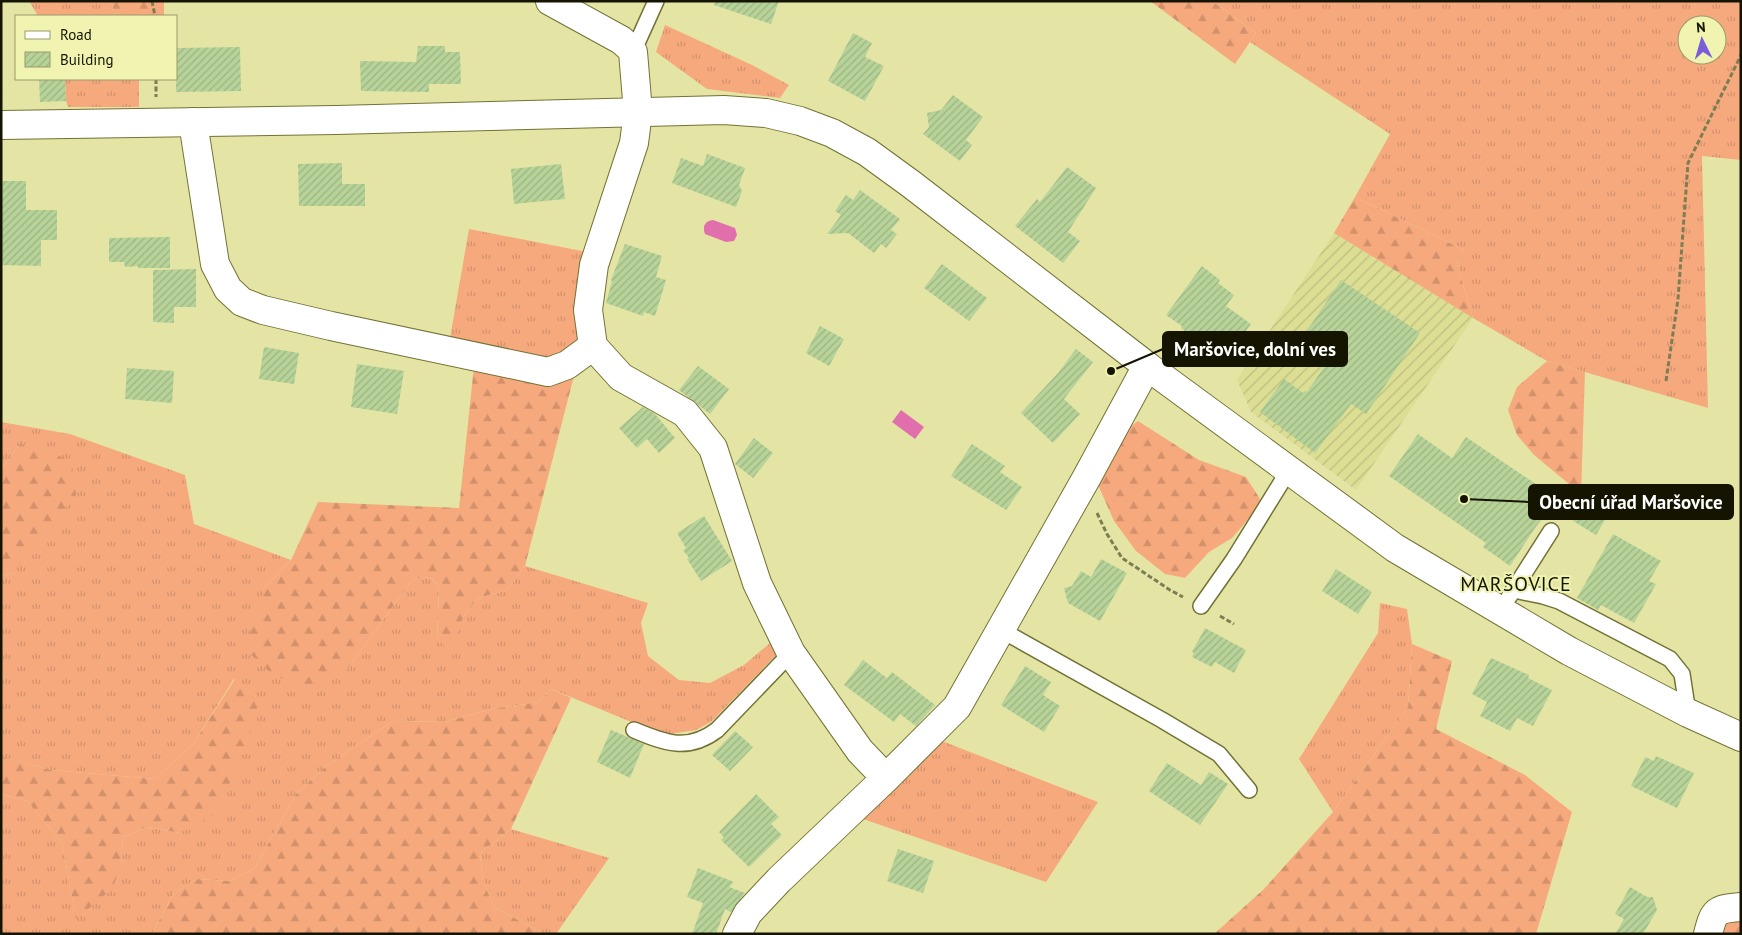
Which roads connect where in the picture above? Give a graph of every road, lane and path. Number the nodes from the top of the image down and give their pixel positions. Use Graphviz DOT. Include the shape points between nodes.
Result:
graph roads {
  1 [pos="152,1"];
  2 [pos="550,1"];
  3 [pos="656,1"];
  4 [pos="155,15"];
  5 [pos="633,52"];
  6 [pos="1741,55"];
  7 [pos="638,112"];
  8 [pos="193,122"];
  9 [pos="1,125"];
  10 [pos="593,346"];
  11 [pos="1147,366"];
  12 [pos="1666,381"];
  13 [pos="1289,470"];
  14 [pos="1087,478"];
  15 [pos="1551,531"];
  16 [pos="1507,601"];
  17 [pos="1201,606"];
  18 [pos="1234,624"];
  19 [pos="1001,630"];
  20 [pos="791,653"];
  21 [pos="1688,713"];
  22 [pos="634,730"];
  23 [pos="1741,737"];
  24 [pos="886,778"];
  25 [pos="1249,790"];
  26 [pos="1741,907"];
  27 [pos="737,934"];
  28 [pos="1708,934"];
  1 -- 4 [label="path"];
  2 -- 5 [label="street" via="621,40"];
  3 -- 5 [label="lane"];
  5 -- 7 [label="street"];
  6 -- 12 [label="path" via="1688,164 1678,299"];
  7 -- 8 [label="street"];
  7 -- 10 [label="street" via="634,143 594,265 588,310"];
  7 -- 11 [label="street" via="724,110 766,113 832,133 867,152 911,184"];
  8 -- 9 [label="street"];
  8 -- 10 [label="street" via="214,264 228,289 242,302 331,326 548,372 567,366"];
  10 -- 20 [label="street" via="621,377 684,413 713,448 757,583"];
  11 -- 13 [label="street"];
  11 -- 14 [label="street"];
  13 -- 16 [label="street" via="1396,548"];
  13 -- 17 [label="lane"];
  14 -- 17 [label="path" via="1097,514 1122,558"];
  14 -- 19 [label="street"];
  15 -- 16 [label="lane"];
  16 -- 21 [label="street" via="1569,651"];
  16 -- 21 [label="lane" via="1543,596 1559,601 1670,659 1682,674"];
  17 -- 18 [label="path"];
  19 -- 24 [label="street" via="956,707"];
  19 -- 25 [label="lane" via="1218,754"];
  20 -- 22 [label="lane" via="709,736 677,744"];
  20 -- 24 [label="street" via="860,751"];
  21 -- 23 [label="street"];
  24 -- 27 [label="street" via="779,880 748,913"];
  26 -- 28 [label="street" via="1721,909 1712,916"];
}
